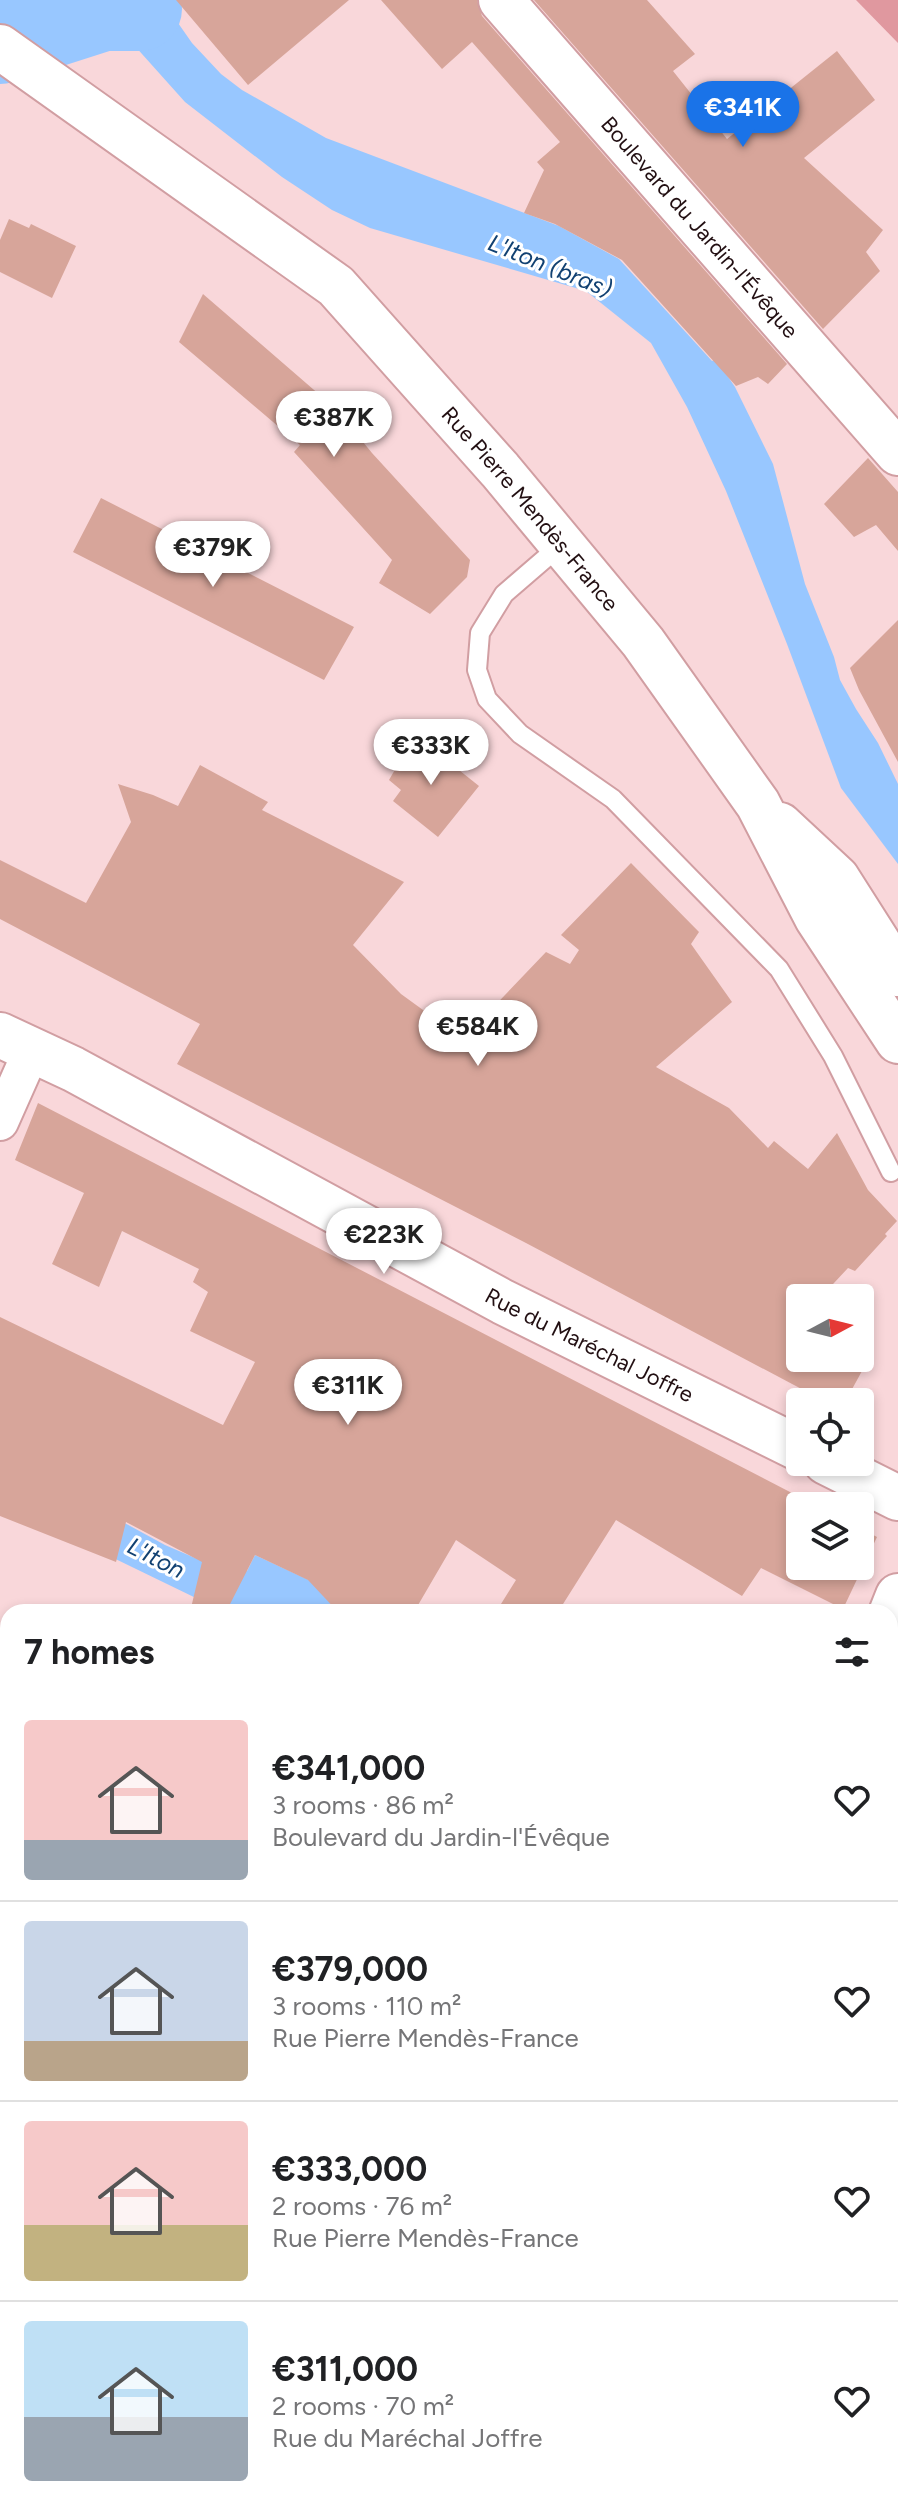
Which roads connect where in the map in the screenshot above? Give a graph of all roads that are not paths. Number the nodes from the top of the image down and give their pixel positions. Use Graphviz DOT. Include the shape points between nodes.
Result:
graph roads {
  1 [pos="501,0"];
  2 [pos="0,47"];
  3 [pos="898,453"];
  4 [pos="562,544"];
  5 [pos="758,804"];
  6 [pos="898,974"];
  7 [pos="898,1041"];
  8 [pos="16,1043"];
  9 [pos="0,1122"];
  10 [pos="891,1172"];
  11 [pos="786,1442"];
  12 [pos="854,1476"];
  13 [pos="898,1498"];
  1 -- 3 [label="main road, Boulevard du Jardin-l'Évêque"];
  2 -- 4 [label="main road, Rue Pierre Mendès-France" via="336,286"];
  4 -- 5 [label="main road, Rue Pierre Mendès-France" via="643,642"];
  4 -- 10 [label="lane" via="504,594 480,633 477,670 487,699 520,734 613,799 779,969 833,1056"];
  5 -- 6 [label="main road, Rue Pierre Mendès-France" via="837,878"];
  5 -- 7 [label="main road, Rue Pierre Mendès-France" via="817,918"];
  8 -- 9 [label="street"];
  8 -- 11 [label="main road, Rue du Maréchal Joffre" via="503,1302"];
  12 -- 13 [label="main road"];
}
